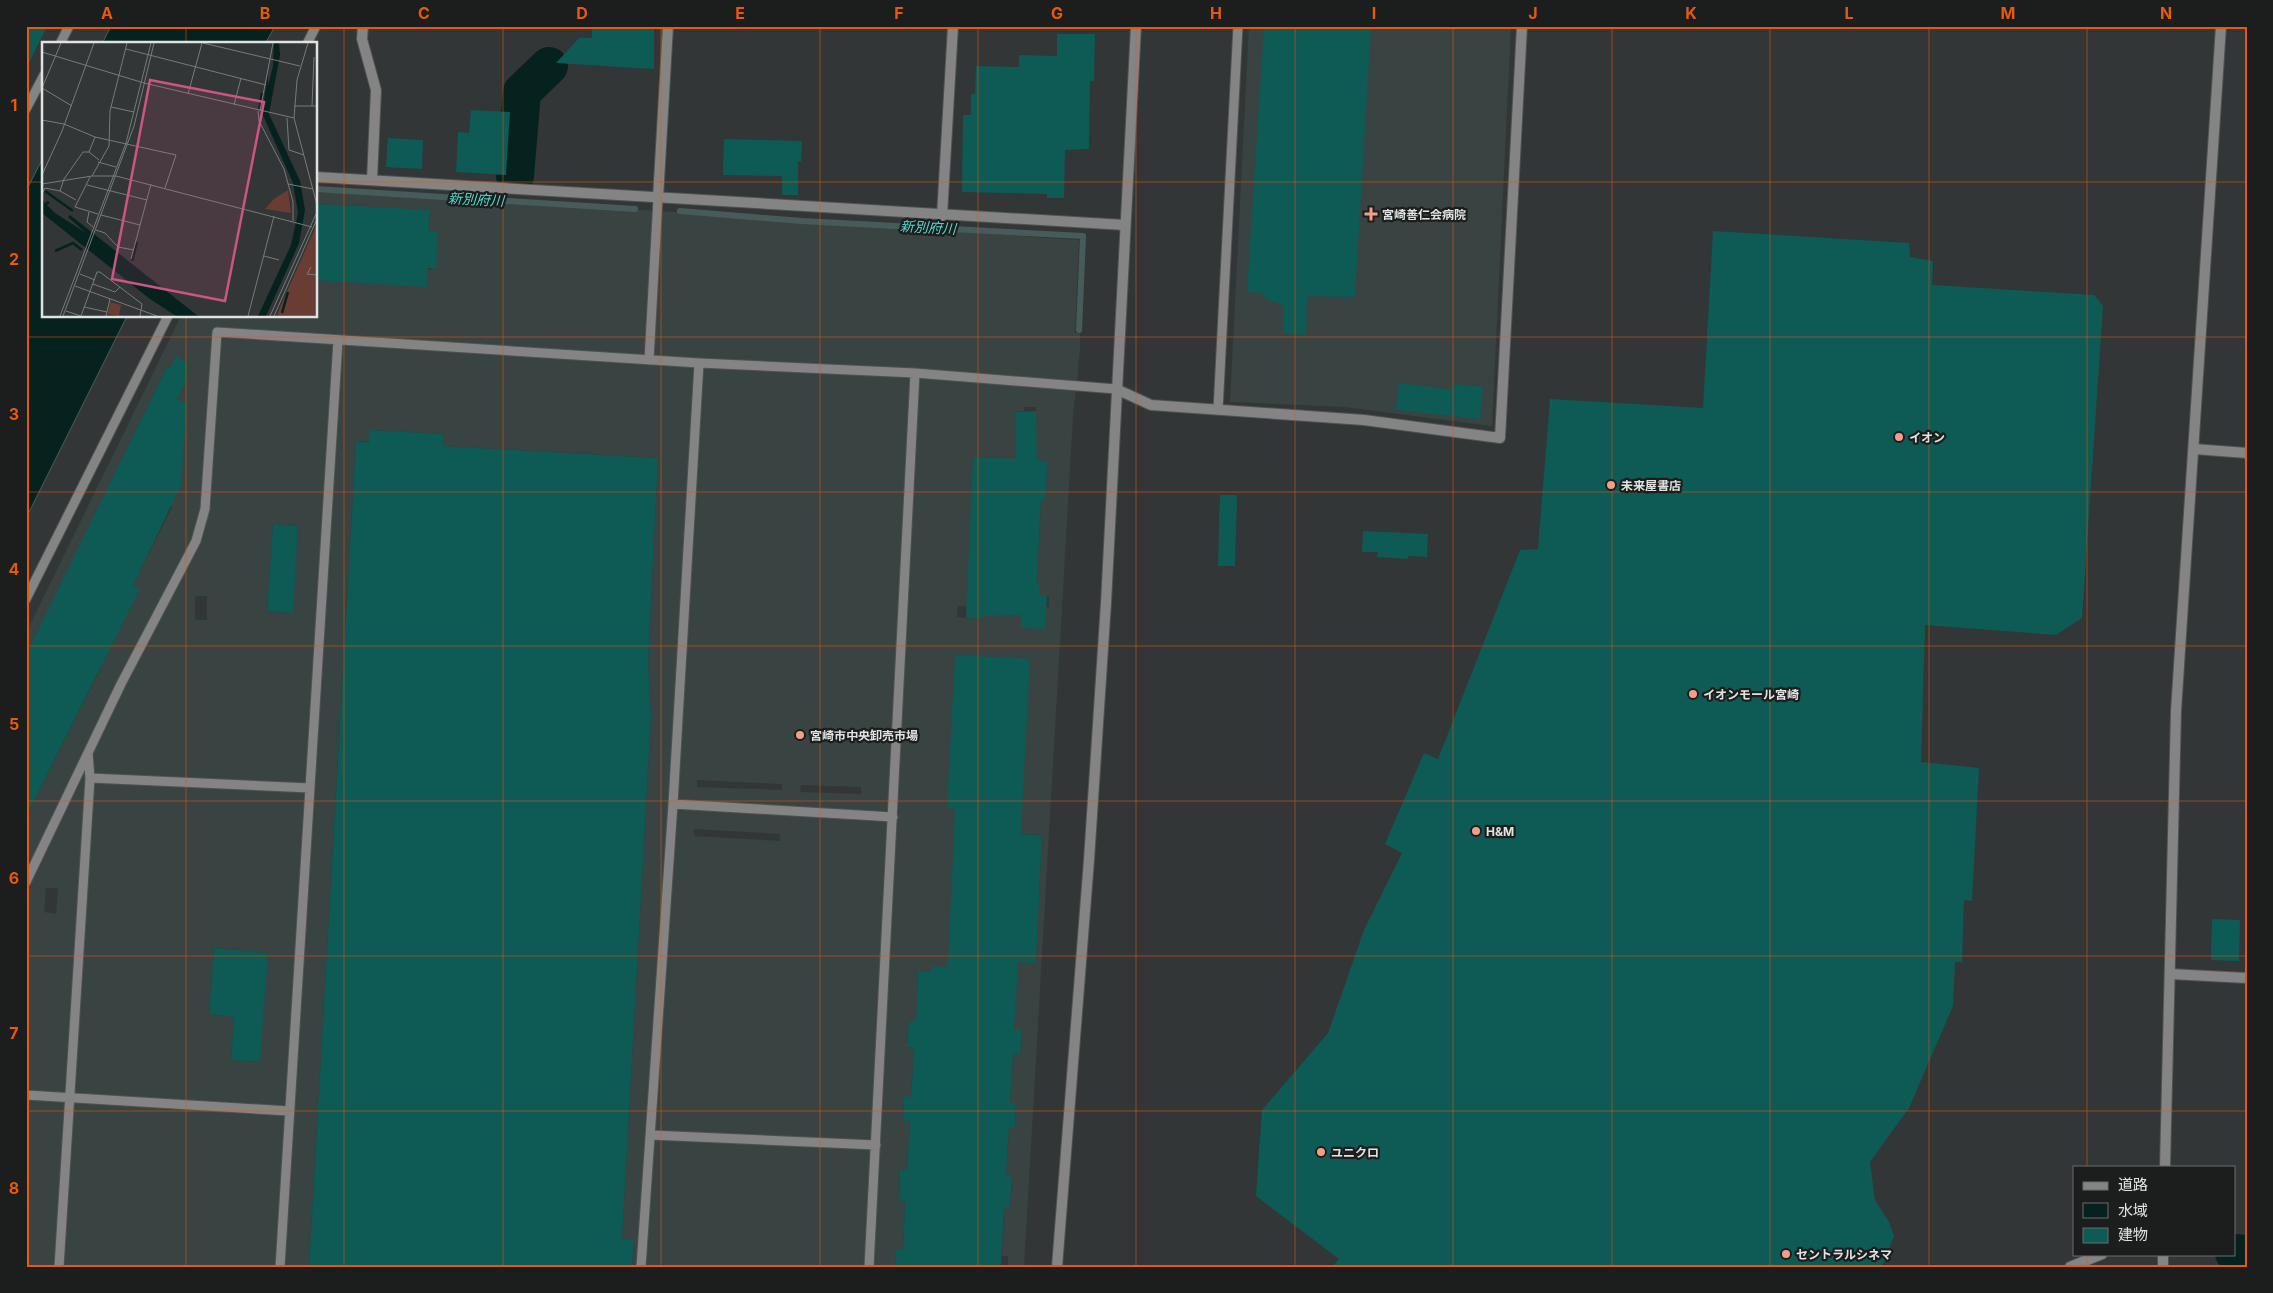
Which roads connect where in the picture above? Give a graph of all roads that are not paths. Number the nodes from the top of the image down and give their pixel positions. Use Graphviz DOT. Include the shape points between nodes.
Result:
graph roads {
  1 [pos="69,26"];
  2 [pos="316,26"];
  3 [pos="363,26"];
  4 [pos="668,26"];
  5 [pos="953,26"];
  6 [pos="1136,26"];
  7 [pos="1238,26"];
  8 [pos="1522,26"];
  9 [pos="2221,26"];
  10 [pos="61,42"];
  11 [pos="308,42"];
  12 [pos="42,79"];
  13 [pos="26,109"];
  14 [pos="318,177"];
  15 [pos="372,180"];
  16 [pos="658,198"];
  17 [pos="942,216"];
  18 [pos="1125,226"];
  19 [pos="167,318"];
  20 [pos="338,340"];
  21 [pos="649,360"];
  22 [pos="699,363"];
  23 [pos="915,372"];
  24 [pos="1116,389"];
  25 [pos="1218,410"];
  26 [pos="2194,450"];
  27 [pos="2247,453"];
  28 [pos="26,599"];
  29 [pos="88,753"];
  30 [pos="90,778"];
  31 [pos="310,788"];
  32 [pos="673,804"];
  33 [pos="893,818"];
  34 [pos="26,882"];
  35 [pos="2170,974"];
  36 [pos="2247,978"];
  37 [pos="26,1096"];
  38 [pos="70,1098"];
  39 [pos="290,1111"];
  40 [pos="651,1135"];
  41 [pos="876,1145"];
  42 [pos="2165,1166"];
  43 [pos="2097,1256"];
  44 [pos="59,1267"];
  45 [pos="280,1267"];
  46 [pos="641,1267"];
  47 [pos="869,1267"];
  48 [pos="1056,1267"];
  49 [pos="2070,1267"];
  1 -- 10 [label="lane"];
  2 -- 11 [label="lane"];
  3 -- 15 [label="street" via="362,39 376,90"];
  4 -- 16 [label="street"];
  5 -- 17 [label="street"];
  6 -- 18 [label="street"];
  7 -- 25 [label="lane"];
  8 -- 25 [label="street" via="1500,438 1364,420"];
  9 -- 26 [label="street"];
  12 -- 13 [label="lane"];
  14 -- 15 [label="street"];
  15 -- 16 [label="street"];
  16 -- 17 [label="street"];
  16 -- 21 [label="lane"];
  17 -- 18 [label="street"];
  18 -- 24 [label="street"];
  19 -- 28 [label="lane"];
  20 -- 21 [label="lane"];
  20 -- 29 [label="lane" via="217,332 205,509 196,541"];
  20 -- 31 [label="lane"];
  21 -- 22 [label="lane"];
  22 -- 23 [label="lane"];
  22 -- 32 [label="lane"];
  23 -- 24 [label="lane"];
  23 -- 33 [label="lane"];
  24 -- 25 [label="street" via="1151,406"];
  24 -- 48 [label="street" via="1089,869"];
  26 -- 27 [label="street"];
  26 -- 35 [label="street" via="2176,711"];
  29 -- 30 [label="lane"];
  29 -- 34 [label="lane"];
  30 -- 31 [label="lane"];
  30 -- 38 [label="lane"];
  31 -- 39 [label="lane"];
  32 -- 33 [label="lane"];
  32 -- 40 [label="lane"];
  33 -- 41 [label="lane"];
  35 -- 36 [label="street"];
  35 -- 42 [label="street"];
  37 -- 38 [label="lane"];
  38 -- 39 [label="lane"];
  38 -- 44 [label="lane"];
  39 -- 45 [label="lane"];
  40 -- 41 [label="lane"];
  40 -- 46 [label="lane"];
  41 -- 47 [label="lane"];
  43 -- 49 [label="street"];
}
